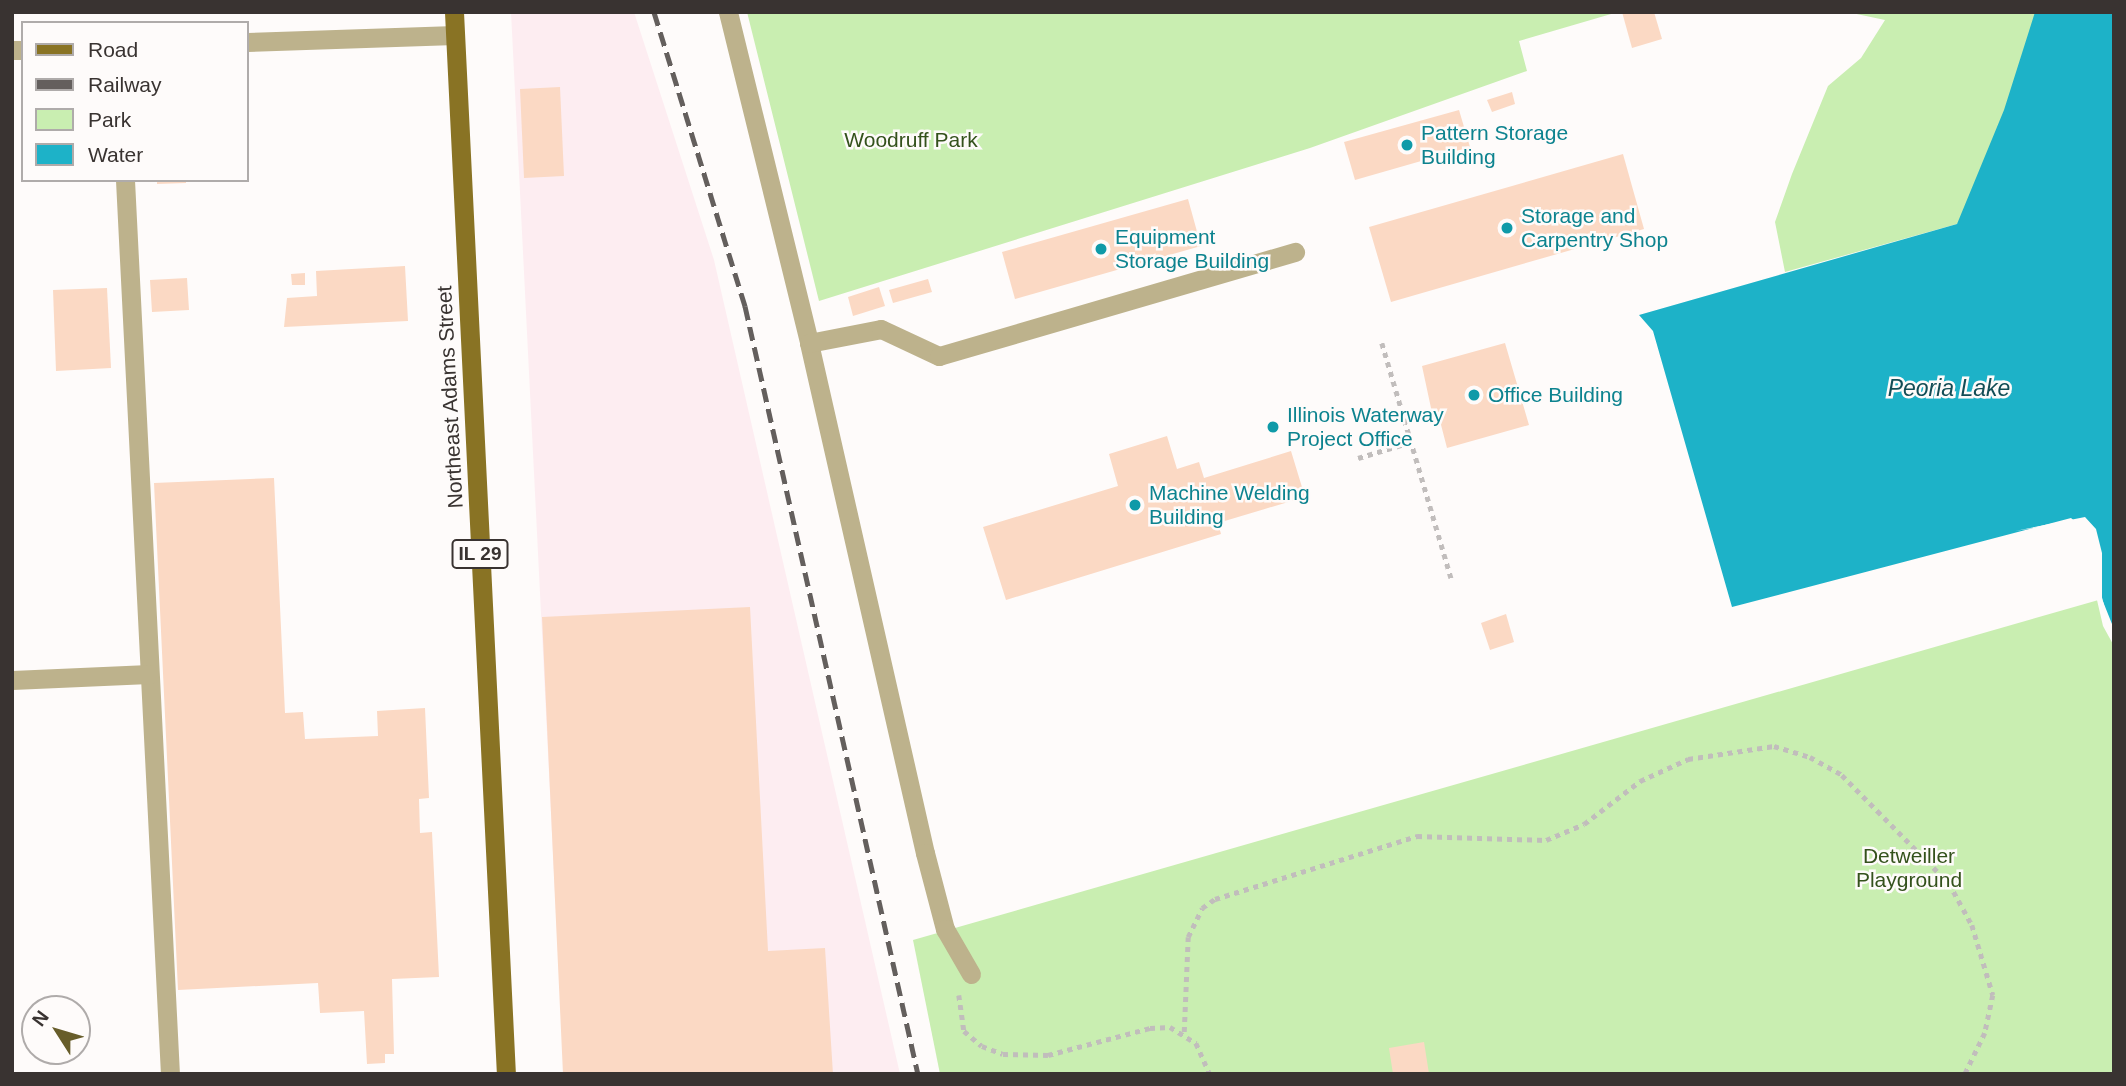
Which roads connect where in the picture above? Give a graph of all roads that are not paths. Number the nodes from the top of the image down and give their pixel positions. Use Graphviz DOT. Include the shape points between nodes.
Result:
graph roads {
  1 [pos="454,12"];
  2 [pos="728,12"];
  3 [pos="455,35"];
  4 [pos="248,42"];
  5 [pos="125,182"];
  6 [pos="1295,252"];
  7 [pos="809,343"];
  8 [pos="149,674"];
  9 [pos="12,680"];
  10 [pos="971,974"];
  11 [pos="170,1074"];
  12 [pos="506,1074"];
  1 -- 3 [label="main road, Northeast Adams Street / IL 29"];
  2 -- 7 [label="street"];
  3 -- 4 [label="street"];
  3 -- 12 [label="main road, Northeast Adams Street / IL 29"];
  5 -- 8 [label="street"];
  6 -- 7 [label="street" via="939,356 881,329"];
  7 -- 10 [label="street" via="925,853 945,929"];
  8 -- 9 [label="street"];
  8 -- 11 [label="street"];
}
